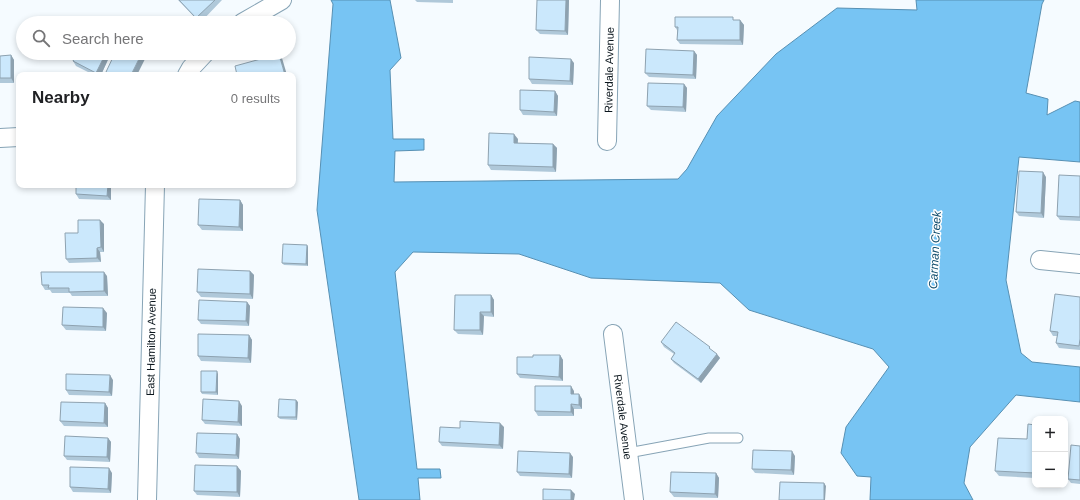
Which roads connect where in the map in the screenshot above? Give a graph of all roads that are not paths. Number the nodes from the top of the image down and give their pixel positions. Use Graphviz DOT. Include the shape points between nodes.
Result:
graph roads {
  1 [pos="282,0"];
  2 [pos="610,0"];
  3 [pos="254,16"];
  4 [pos="198,60"];
  5 [pos="189,72"];
  6 [pos="16,137"];
  7 [pos="0,138"];
  8 [pos="607,141"];
  9 [pos="155,188"];
  10 [pos="1040,260"];
  11 [pos="1080,264"];
  12 [pos="613,334"];
  13 [pos="738,438"];
  14 [pos="628,453"];
  15 [pos="147,500"];
  16 [pos="634,500"];
  1 -- 3 [label="street"];
  2 -- 8 [label="street, Riverdale Avenue"];
  4 -- 5 [label="street"];
  6 -- 7 [label="street"];
  9 -- 15 [label="street, East Hamilton Avenue"];
  10 -- 11 [label="street"];
  12 -- 14 [label="street, Riverdale Avenue"];
  13 -- 14 [label="lane" via="709,438"];
  14 -- 16 [label="street, Riverdale Avenue"];
}
